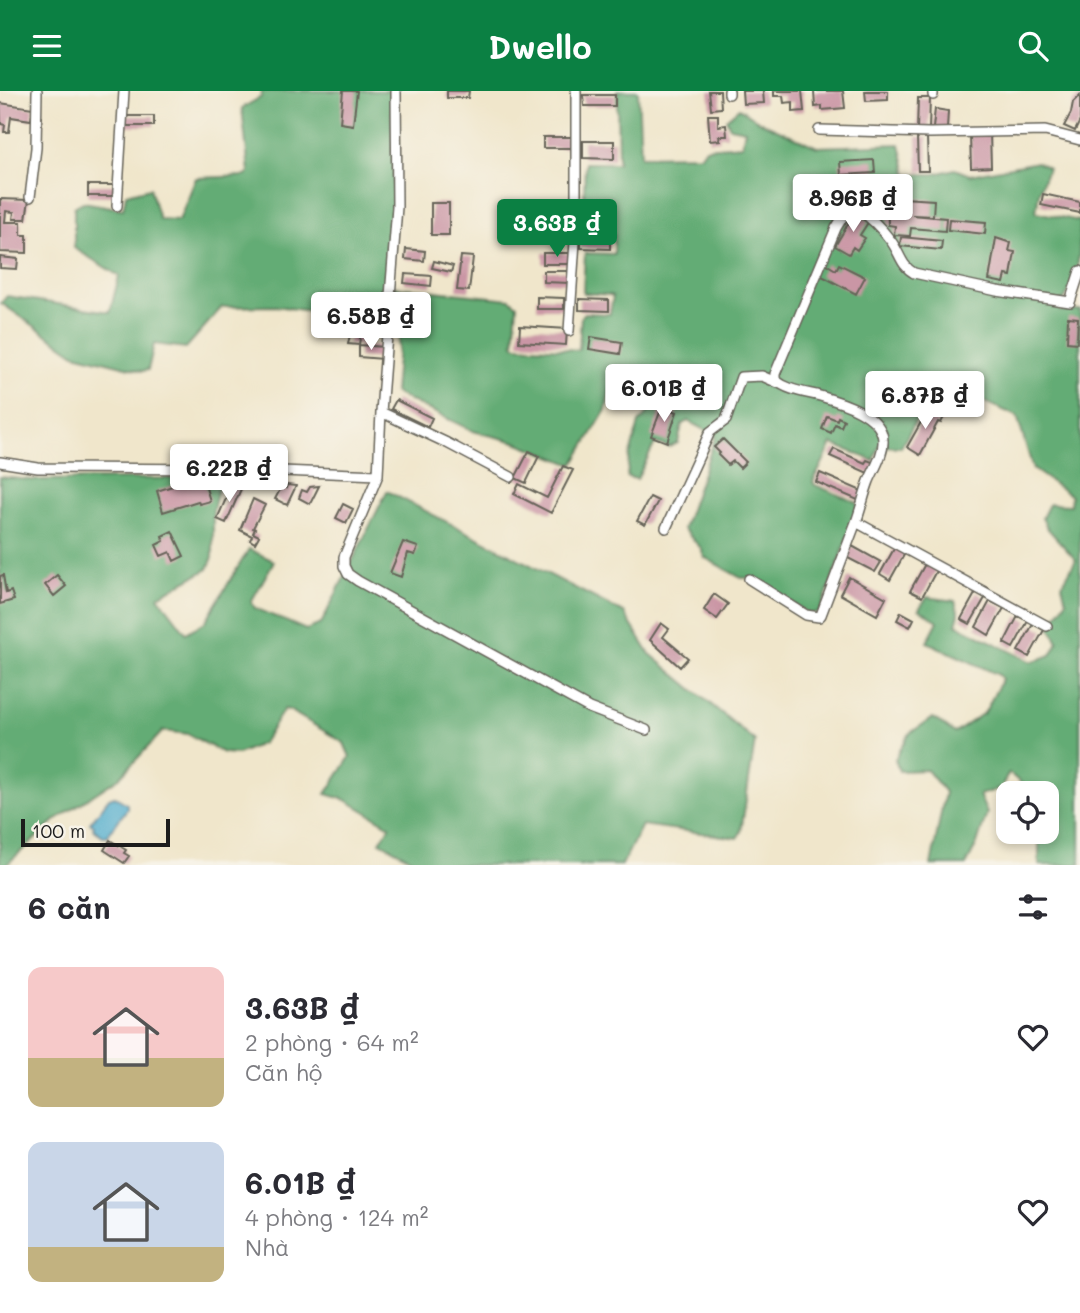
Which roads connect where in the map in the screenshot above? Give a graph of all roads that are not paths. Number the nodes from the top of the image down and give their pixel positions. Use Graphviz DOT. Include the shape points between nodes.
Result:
graph roads {
  1 [pos="37,91"];
  2 [pos="124,91"];
  3 [pos="396,91"];
  4 [pos="576,91"];
  5 [pos="819,130"];
  6 [pos="1080,141"];
  7 [pos="30,197"];
  8 [pos="117,206"];
  9 [pos="1080,271"];
  10 [pos="569,331"];
  11 [pos="780,384"];
  12 [pos="381,412"];
  13 [pos="0,462"];
  14 [pos="378,475"];
  15 [pos="511,477"];
  16 [pos="856,522"];
  17 [pos="666,528"];
  18 [pos="749,579"];
  19 [pos="1047,626"];
  20 [pos="646,730"];
  1 -- 7 [label="street"];
  2 -- 8 [label="street"];
  3 -- 12 [label="street" via="397,207"];
  4 -- 10 [label="street" via="576,226"];
  5 -- 6 [label="street" via="1045,131"];
  9 -- 11 [label="street" via="1070,302 914,273 871,219 858,209 847,210 780,360 775,380"];
  11 -- 16 [label="street" via="856,409 882,433 883,449"];
  11 -- 17 [label="street" via="762,376 741,377 726,420 710,432"];
  12 -- 14 [label="street"];
  12 -- 15 [label="street"];
  13 -- 14 [label="street" via="38,468"];
  14 -- 20 [label="street" via="347,546 344,566 348,574 589,708"];
  16 -- 18 [label="street" via="819,617 806,615"];
  16 -- 19 [label="street"];
}
